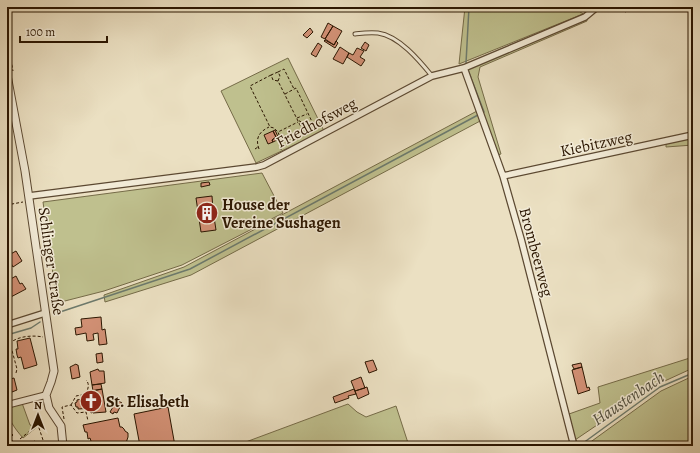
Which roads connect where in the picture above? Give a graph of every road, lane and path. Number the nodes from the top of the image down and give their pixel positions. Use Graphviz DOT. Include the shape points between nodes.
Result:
graph roads {
  1 [pos="597,7"];
  2 [pos="355,34"];
  3 [pos="464,68"];
  4 [pos="278,72"];
  5 [pos="7,75"];
  6 [pos="271,75"];
  7 [pos="432,76"];
  8 [pos="278,81"];
  9 [pos="294,89"];
  10 [pos="285,94"];
  11 [pos="308,114"];
  12 [pos="297,119"];
  13 [pos="298,122"];
  14 [pos="270,127"];
  15 [pos="278,132"];
  16 [pos="693,136"];
  17 [pos="312,140"];
  18 [pos="258,147"];
  19 [pos="255,149"];
  20 [pos="259,150"];
  21 [pos="281,156"];
  22 [pos="503,176"];
  23 [pos="29,199"];
  24 [pos="7,207"];
  25 [pos="45,313"];
  26 [pos="7,326"];
  27 [pos="49,338"];
  28 [pos="7,358"];
  29 [pos="16,373"];
  30 [pos="11,374"];
  31 [pos="86,380"];
  32 [pos="46,395"];
  33 [pos="7,405"];
  34 [pos="71,406"];
  35 [pos="64,419"];
  36 [pos="88,421"];
  37 [pos="20,439"];
  38 [pos="574,443"];
  39 [pos="45,446"];
  40 [pos="63,446"];
  1 -- 3 [label="street, Friedhofsweg" via="585,17"];
  2 -- 7 [label="lane" via="378,33 391,37 409,51"];
  3 -- 7 [label="street, Friedhofsweg"];
  3 -- 22 [label="street, Brombeerweg"];
  4 -- 6 [label="path"];
  4 -- 8 [label="path"];
  4 -- 9 [label="path" via="284,69"];
  5 -- 23 [label="street, Schlinger Straße"];
  6 -- 8 [label="path" via="273,80"];
  6 -- 14 [label="path" via="250,86"];
  7 -- 17 [label="street, Friedhofsweg"];
  8 -- 10 [label="path"];
  9 -- 10 [label="path"];
  9 -- 11 [label="path" via="296,88"];
  10 -- 12 [label="path"];
  11 -- 12 [label="path"];
  11 -- 13 [label="path" via="315,128 309,131 300,121"];
  12 -- 13 [label="path"];
  13 -- 15 [label="path"];
  13 -- 17 [label="path" via="304,133"];
  14 -- 15 [label="path"];
  14 -- 18 [label="path" via="258,136"];
  15 -- 21 [label="path"];
  16 -- 22 [label="street, Kiebitzweg"];
  17 -- 21 [label="street, Friedhofsweg"];
  18 -- 19 [label="path"];
  18 -- 20 [label="path"];
  21 -- 23 [label="street, Friedhofsweg" via="257,167"];
  22 -- 38 [label="street, Brombeerweg"];
  23 -- 24 [label="path"];
  23 -- 25 [label="street, Schlinger Straße"];
  25 -- 26 [label="street"];
  25 -- 27 [label="street, Schlinger Straße"];
  27 -- 29 [label="path" via="34,336 14,340 10,344"];
  27 -- 32 [label="street, Schlinger Straße" via="54,371"];
  28 -- 30 [label="path"];
  31 -- 34 [label="path" via="89,387 86,394 76,396"];
  32 -- 33 [label="street"];
  32 -- 40 [label="street" via="49,408 60,426"];
  34 -- 35 [label="path" via="62,407"];
  34 -- 36 [label="path" via="78,413 86,412"];
  37 -- 39 [label="path" via="38,424"];
}
